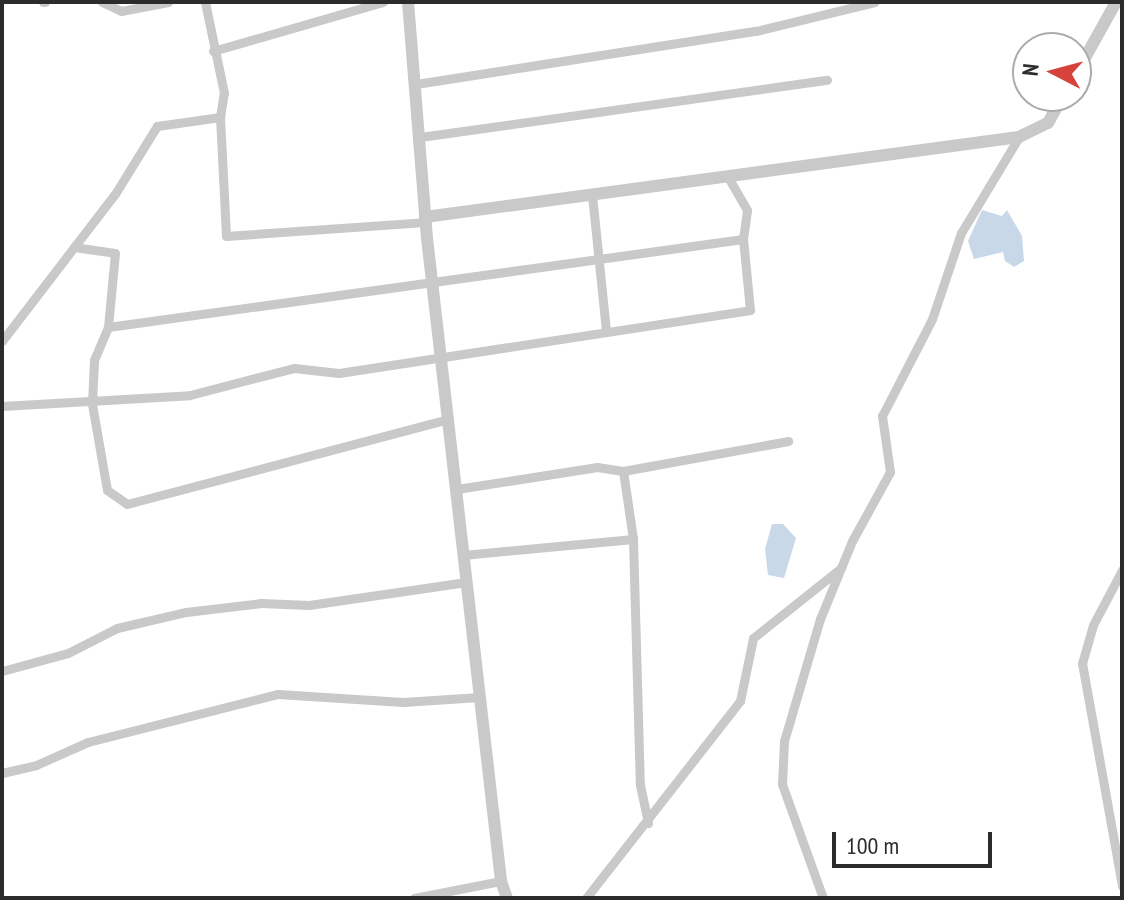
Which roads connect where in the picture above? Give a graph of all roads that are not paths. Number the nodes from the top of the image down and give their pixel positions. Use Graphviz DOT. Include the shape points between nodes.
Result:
graph roads {
  1 [pos="102,2"];
  2 [pos="168,2"];
  3 [pos="205,2"];
  4 [pos="383,2"];
  5 [pos="408,2"];
  6 [pos="875,2"];
  7 [pos="1116,2"];
  8 [pos="1092,45"];
  9 [pos="213,51"];
  10 [pos="827,80"];
  11 [pos="416,84"];
  12 [pos="1054,112"];
  13 [pos="220,117"];
  14 [pos="420,137"];
  15 [pos="1019,137"];
  16 [pos="728,177"];
  17 [pos="592,195"];
  18 [pos="425,220"];
  19 [pos="743,239"];
  20 [pos="74,247"];
  21 [pos="598,259"];
  22 [pos="432,282"];
  23 [pos="108,327"];
  24 [pos="606,330"];
  25 [pos="2,341"];
  26 [pos="440,354"];
  27 [pos="92,404"];
  28 [pos="2,406"];
  29 [pos="449,419"];
  30 [pos="788,441"];
  31 [pos="623,471"];
  32 [pos="457,489"];
  33 [pos="633,539"];
  34 [pos="463,555"];
  35 [pos="841,567"];
  36 [pos="1122,570"];
  37 [pos="466,582"];
  38 [pos="2,671"];
  39 [pos="480,697"];
  40 [pos="2,773"];
  41 [pos="648,823"];
  42 [pos="501,881"];
  43 [pos="1122,886"];
  44 [pos="414,898"];
  45 [pos="507,898"];
  46 [pos="586,898"];
  47 [pos="823,898"];
  1 -- 2 [label="street" via="121,11"];
  3 -- 9 [label="street"];
  4 -- 9 [label="street"];
  5 -- 11 [label="street"];
  6 -- 11 [label="street" via="756,31"];
  7 -- 8 [label="street"];
  9 -- 13 [label="street" via="224,93"];
  10 -- 14 [label="street"];
  11 -- 14 [label="street"];
  12 -- 15 [label="street" via="1048,123"];
  13 -- 18 [label="street" via="226,236"];
  13 -- 20 [label="street" via="157,126"];
  14 -- 18 [label="street"];
  15 -- 16 [label="street"];
  15 -- 35 [label="street" via="961,233 932,319 882,416 890,472"];
  16 -- 17 [label="street"];
  16 -- 19 [label="street" via="747,210"];
  17 -- 18 [label="street"];
  17 -- 21 [label="street"];
  18 -- 22 [label="street"];
  19 -- 21 [label="street"];
  19 -- 24 [label="street" via="750,310"];
  20 -- 23 [label="street" via="115,253"];
  20 -- 25 [label="street"];
  21 -- 22 [label="street"];
  21 -- 24 [label="street"];
  22 -- 23 [label="street"];
  22 -- 26 [label="street"];
  23 -- 27 [label="street" via="94,360"];
  24 -- 26 [label="street"];
  26 -- 27 [label="street" via="339,373 294,368 190,395"];
  26 -- 29 [label="street"];
  27 -- 28 [label="street"];
  27 -- 29 [label="street" via="107,490 127,504"];
  29 -- 32 [label="street"];
  30 -- 31 [label="street"];
  31 -- 32 [label="street" via="597,467"];
  31 -- 33 [label="street"];
  32 -- 34 [label="street"];
  33 -- 34 [label="street"];
  33 -- 41 [label="street" via="639,771"];
  34 -- 37 [label="street"];
  35 -- 41 [label="street" via="753,638 740,701"];
  35 -- 47 [label="street" via="820,619 779,761 782,784"];
  36 -- 43 [label="street" via="1093,625 1082,663"];
  37 -- 38 [label="street" via="309,605 261,603 186,612 117,628 68,653"];
  37 -- 39 [label="street"];
  39 -- 40 [label="street" via="403,702 278,694 88,742 36,765"];
  39 -- 42 [label="street"];
  41 -- 46 [label="street"];
  42 -- 44 [label="street"];
  42 -- 45 [label="street"];
}
